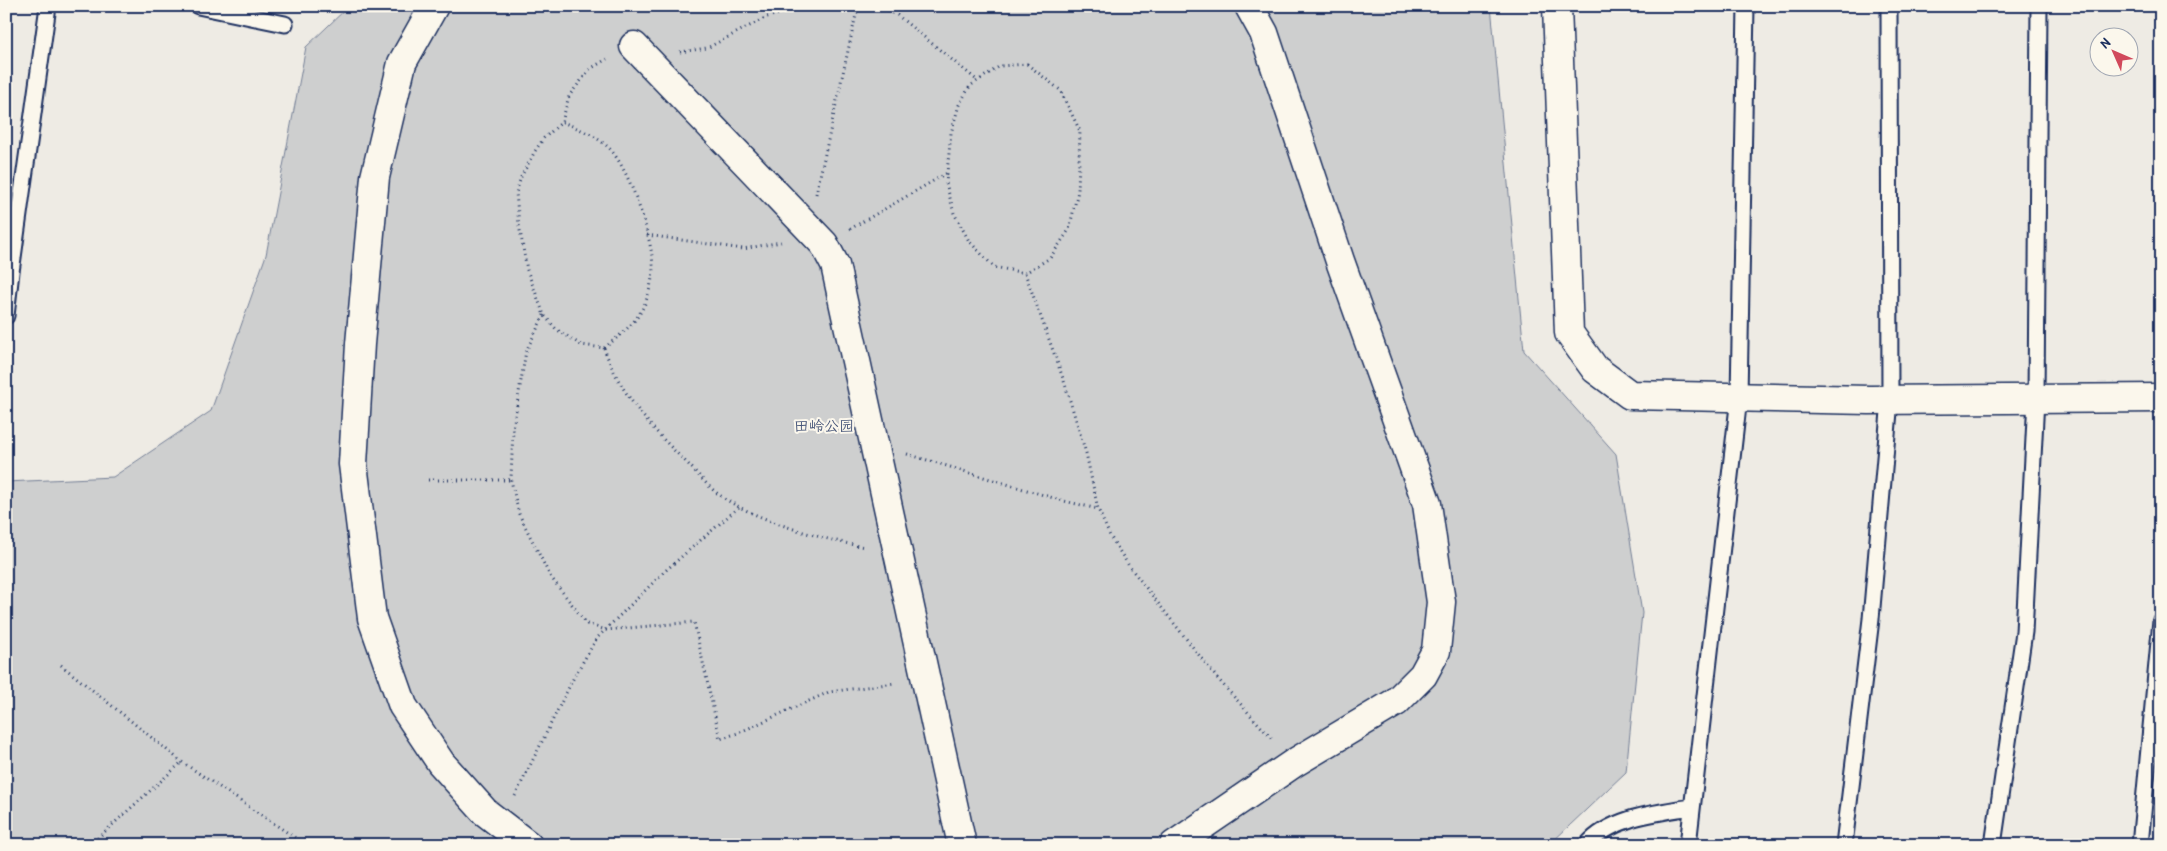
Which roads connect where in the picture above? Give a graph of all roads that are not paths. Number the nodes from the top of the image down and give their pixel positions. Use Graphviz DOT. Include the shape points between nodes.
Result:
graph roads {
  1 [pos="48,6"];
  2 [pos="198,6"];
  3 [pos="434,6"];
  4 [pos="1249,6"];
  5 [pos="1557,6"];
  6 [pos="1746,6"];
  7 [pos="1889,6"];
  8 [pos="2039,6"];
  9 [pos="285,24"];
  10 [pos="634,46"];
  11 [pos="6,316"];
  12 [pos="1739,397"];
  13 [pos="2161,398"];
  14 [pos="2036,399"];
  15 [pos="1890,400"];
  16 [pos="2161,620"];
  17 [pos="1691,807"];
  18 [pos="528,845"];
  19 [pos="962,845"];
  20 [pos="1174,845"];
  21 [pos="1587,845"];
  22 [pos="1688,845"];
  23 [pos="1844,845"];
  24 [pos="1993,845"];
  25 [pos="2140,845"];
  1 -- 11 [label="lane"];
  2 -- 9 [label="lane"];
  3 -- 18 [label="street" via="402,63 375,177 353,464 372,618 403,706 441,763 485,812"];
  4 -- 20 [label="street" via="1264,33 1340,261 1427,504 1441,602 1436,651 1423,675 1396,702 1294,763"];
  5 -- 12 [label="street" via="1570,333 1595,369 1630,395"];
  6 -- 12 [label="lane"];
  7 -- 15 [label="lane"];
  8 -- 14 [label="lane"];
  10 -- 19 [label="street" via="816,236 835,265"];
  12 -- 15 [label="street"];
  12 -- 17 [label="lane"];
  13 -- 14 [label="street"];
  14 -- 15 [label="street"];
  14 -- 24 [label="lane" via="2024,632"];
  15 -- 23 [label="lane" via="1871,619"];
  16 -- 25 [label="lane"];
  17 -- 21 [label="lane" via="1630,818"];
  17 -- 22 [label="lane"];
}
